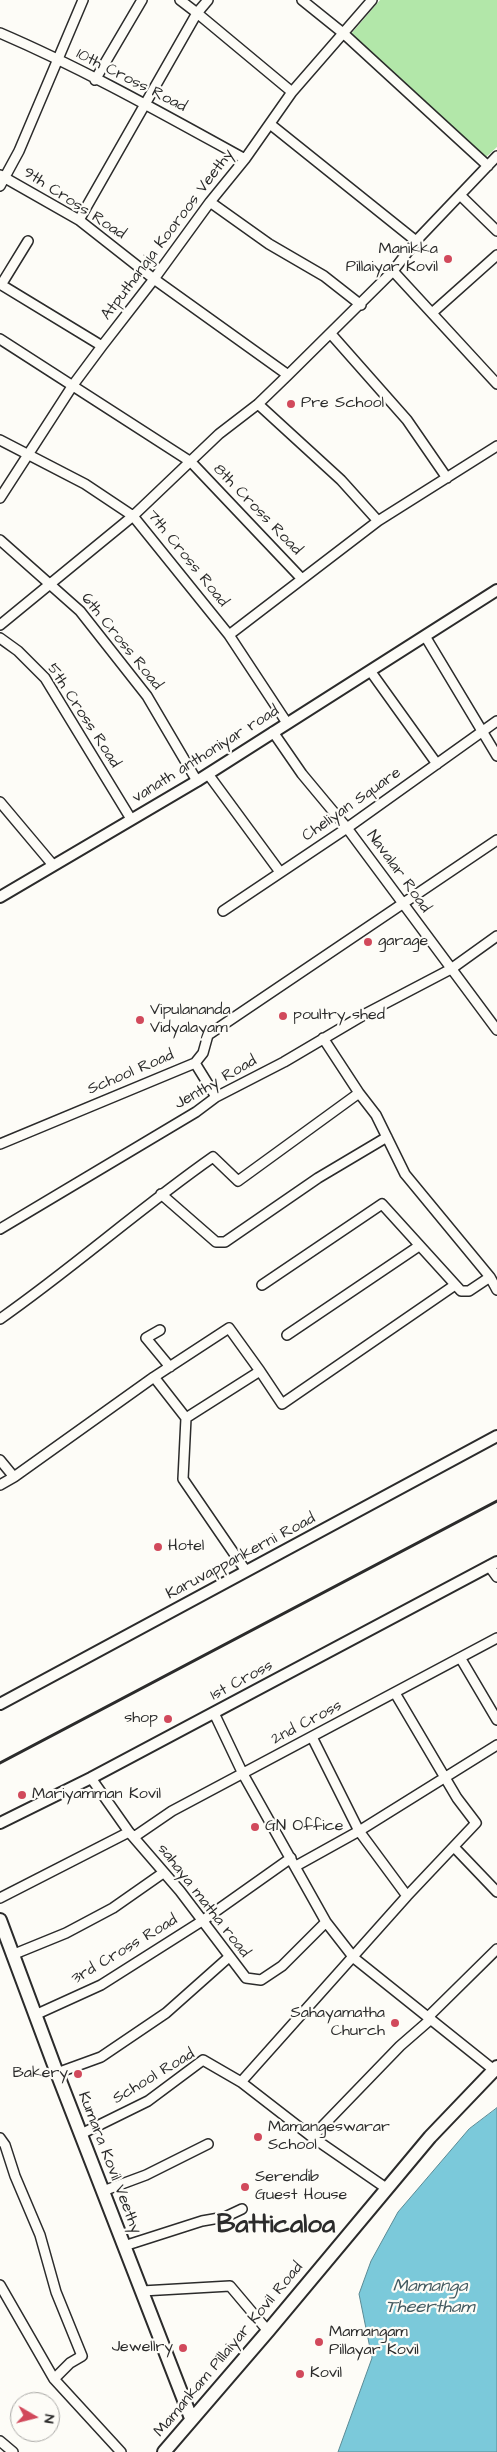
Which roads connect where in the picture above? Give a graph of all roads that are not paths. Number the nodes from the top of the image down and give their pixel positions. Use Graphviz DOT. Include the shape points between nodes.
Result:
graph roads {
  1 [pos="83,0"];
  2 [pos="142,0"];
  3 [pos="180,0"];
  4 [pos="208,0"];
  5 [pos="302,0"];
  6 [pos="372,0"];
  7 [pos="197,13"];
  8 [pos="0,33"];
  9 [pos="342,33"];
  10 [pos="56,59"];
  11 [pos="95,80"];
  12 [pos="292,92"];
  13 [pos="146,104"];
  14 [pos="270,124"];
  15 [pos="497,156"];
  16 [pos="245,159"];
  17 [pos="488,166"];
  18 [pos="2,179"];
  19 [pos="460,195"];
  20 [pos="210,202"];
  21 [pos="79,220"];
  22 [pos="497,232"];
  23 [pos="28,241"];
  24 [pos="416,241"];
  25 [pos="497,255"];
  26 [pos="393,271"];
  27 [pos="154,279"];
  28 [pos="0,284"];
  29 [pos="361,305"];
  30 [pos="432,312"];
  31 [pos="331,334"];
  32 [pos="0,339"];
  33 [pos="102,346"];
  34 [pos="288,376"];
  35 [pos="497,384"];
  36 [pos="73,385"];
  37 [pos="258,404"];
  38 [pos="0,440"];
  39 [pos="497,446"];
  40 [pos="29,454"];
  41 [pos="191,462"];
  42 [pos="447,478"];
  43 [pos="0,498"];
  44 [pos="132,516"];
  45 [pos="378,521"];
  46 [pos="0,540"];
  47 [pos="302,580"];
  48 [pos="49,584"];
  49 [pos="497,590"];
  50 [pos="0,625"];
  51 [pos="229,635"];
  52 [pos="425,636"];
  53 [pos="0,638"];
  54 [pos="371,672"];
  55 [pos="497,721"];
  56 [pos="287,723"];
  57 [pos="483,730"];
  58 [pos="274,732"];
  59 [pos="497,756"];
  60 [pos="437,764"];
  61 [pos="208,774"];
  62 [pos="197,781"];
  63 [pos="0,802"];
  64 [pos="131,819"];
  65 [pos="347,828"];
  66 [pos="497,840"];
  67 [pos="53,865"];
  68 [pos="280,872"];
  69 [pos="0,897"];
  70 [pos="403,904"];
  71 [pos="223,910"];
  72 [pos="497,936"];
  73 [pos="451,968"];
  74 [pos="497,1030"];
  75 [pos="324,1038"];
  76 [pos="195,1062"];
  77 [pos="359,1093"];
  78 [pos="216,1097"];
  79 [pos="387,1137"];
  80 [pos="0,1144"];
  81 [pos="161,1194"];
  82 [pos="0,1229"];
  83 [pos="419,1246"];
  84 [pos="490,1277"];
  85 [pos="262,1285"];
  86 [pos="455,1285"];
  87 [pos="497,1290"];
  88 [pos="0,1319"];
  89 [pos="160,1330"];
  90 [pos="287,1334"];
  91 [pos="170,1367"];
  92 [pos="260,1371"];
  93 [pos="154,1377"];
  94 [pos="186,1418"];
  95 [pos="497,1436"];
  96 [pos="0,1460"];
  97 [pos="14,1477"];
  98 [pos="0,1485"];
  99 [pos="493,1564"];
  100 [pos="246,1571"];
  101 [pos="497,1577"];
  102 [pos="497,1638"];
  103 [pos="461,1659"];
  104 [pos="395,1693"];
  105 [pos="0,1704"];
  106 [pos="214,1713"];
  107 [pos="497,1720"];
  108 [pos="312,1737"];
  109 [pos="497,1745"];
  110 [pos="243,1774"];
  111 [pos="444,1776"];
  112 [pos="91,1778"];
  113 [pos="0,1823"];
  114 [pos="359,1831"];
  115 [pos="131,1835"];
  116 [pos="454,1847"];
  117 [pos="293,1862"];
  118 [pos="162,1873"];
  119 [pos="497,1892"];
  120 [pos="407,1896"];
  121 [pos="0,1898"];
  122 [pos="0,1920"];
  123 [pos="202,1921"];
  124 [pos="326,1922"];
  125 [pos="497,1949"];
  126 [pos="12,1955"];
  127 [pos="229,1957"];
  128 [pos="354,1958"];
  129 [pos="36,2016"];
  130 [pos="430,2018"];
  131 [pos="496,2069"];
  132 [pos="57,2073"];
  133 [pos="241,2082"];
  134 [pos="81,2134"];
  135 [pos="312,2137"];
  136 [pos="0,2138"];
  137 [pos="208,2144"];
  138 [pos="386,2188"];
  139 [pos="103,2191"];
  140 [pos="242,2209"];
  141 [pos="124,2246"];
  142 [pos="0,2285"];
  143 [pos="142,2291"];
  144 [pos="268,2331"];
  145 [pos="54,2379"];
  146 [pos="191,2418"];
  147 [pos="0,2442"];
  148 [pos="13,2452"];
  149 [pos="121,2452"];
  150 [pos="164,2452"];
  1 -- 10 [label="street"];
  2 -- 11 [label="street"];
  3 -- 7 [label="street"];
  4 -- 7 [label="street"];
  5 -- 9 [label="street"];
  6 -- 9 [label="street, Atputhanaja Kooroos Veethy"];
  7 -- 12 [label="street"];
  7 -- 13 [label="street"];
  8 -- 10 [label="street, 10th Cross Road"];
  9 -- 12 [label="street, Atputhanaja Kooroos Veethy"];
  9 -- 17 [label="street"];
  10 -- 11 [label="street, 10th Cross Road"];
  10 -- 18 [label="street" via="19,151"];
  11 -- 13 [label="street, 10th Cross Road"];
  12 -- 14 [label="street, Atputhanaja Kooroos Veethy"];
  13 -- 16 [label="street, 10th Cross Road"];
  13 -- 21 [label="street"];
  14 -- 16 [label="street, Atputhanaja Kooroos Veethy"];
  14 -- 24 [label="street"];
  15 -- 17 [label="street"];
  16 -- 20 [label="street, Atputhanaja Kooroos Veethy"];
  17 -- 19 [label="street"];
  18 -- 21 [label="street, 9th Cross Road"];
  19 -- 22 [label="street"];
  19 -- 24 [label="street"];
  20 -- 27 [label="street, Atputhanaja Kooroos Veethy"];
  20 -- 29 [label="street" via="269,244 324,276"];
  21 -- 27 [label="street, 9th Cross Road"];
  23 -- 28 [label="street"];
  24 -- 26 [label="street"];
  25 -- 30 [label="street"];
  26 -- 29 [label="street"];
  26 -- 30 [label="street"];
  27 -- 33 [label="street, Atputhanaja Kooroos Veethy"];
  27 -- 34 [label="street, 9th Cross Road"];
  28 -- 33 [label="street"];
  29 -- 31 [label="street"];
  30 -- 35 [label="street"];
  31 -- 34 [label="street"];
  31 -- 42 [label="street" via="407,420"];
  32 -- 36 [label="street, 8th Cross Road"];
  33 -- 36 [label="street, Atputhanaja Kooroos Veethy"];
  34 -- 37 [label="street"];
  36 -- 40 [label="street, Atputhanaja Kooroos Veethy"];
  36 -- 41 [label="street, 8th Cross Road"];
  37 -- 41 [label="street" via="219,434"];
  37 -- 45 [label="street" via="341,480"];
  38 -- 40 [label="street, 7th Cross Road"];
  39 -- 42 [label="street"];
  40 -- 43 [label="street, Atputhanaja Kooroos Veethy"];
  40 -- 44 [label="street, 7th Cross Road" via="85,484"];
  41 -- 44 [label="street"];
  41 -- 47 [label="street, 8th Cross Road"];
  42 -- 45 [label="street"];
  44 -- 48 [label="street"];
  44 -- 51 [label="street, 7th Cross Road"];
  45 -- 47 [label="street"];
  46 -- 48 [label="street, 6th Cross Road"];
  47 -- 51 [label="street"];
  48 -- 50 [label="street"];
  48 -- 62 [label="street, 6th Cross Road" via="80,611 147,696"];
  49 -- 52 [label="street, vanath anthoniyar road"];
  51 -- 56 [label="street, 7th Cross Road"];
  52 -- 54 [label="street, vanath anthoniyar road"];
  52 -- 57 [label="street"];
  53 -- 64 [label="street, 5th Cross Road" via="45,678"];
  54 -- 56 [label="street, vanath anthoniyar road"];
  54 -- 60 [label="street"];
  55 -- 57 [label="street, Cheliyan Square"];
  56 -- 58 [label="street, vanath anthoniyar road"];
  57 -- 59 [label="street"];
  57 -- 60 [label="street, Cheliyan Square"];
  58 -- 61 [label="street, vanath anthoniyar road"];
  58 -- 65 [label="street, Navalar Road" via="302,774"];
  60 -- 65 [label="street, Cheliyan Square"];
  61 -- 62 [label="street, vanath anthoniyar road"];
  61 -- 68 [label="street"];
  62 -- 64 [label="street, vanath anthoniyar road"];
  63 -- 67 [label="street"];
  64 -- 67 [label="street, vanath anthoniyar road"];
  65 -- 68 [label="street, Cheliyan Square"];
  65 -- 70 [label="street, Navalar Road"];
  66 -- 70 [label="street, School Road"];
  67 -- 69 [label="street, vanath anthoniyar road"];
  68 -- 71 [label="street, Cheliyan Square"];
  70 -- 73 [label="street, Navalar Road"];
  70 -- 76 [label="street, School Road" via="208,1035 203,1053"];
  72 -- 73 [label="street, Jenthy Road"];
  73 -- 74 [label="street, Navalar Road"];
  73 -- 75 [label="street, Jenthy Road"];
  75 -- 77 [label="street"];
  75 -- 78 [label="street, Jenthy Road"];
  76 -- 78 [label="street"];
  76 -- 80 [label="street, School Road"];
  77 -- 79 [label="street" via="376,1115"];
  77 -- 81 [label="street" via="238,1181 213,1157"];
  78 -- 82 [label="street, Jenthy Road"];
  79 -- 81 [label="street" via="318,1178 225,1242 216,1242"];
  79 -- 84 [label="street" via="405,1174"];
  81 -- 88 [label="street" via="58,1278"];
  83 -- 85 [label="street" via="382,1204"];
  83 -- 86 [label="street"];
  83 -- 90 [label="street"];
  84 -- 86 [label="street" via="469,1291 461,1291"];
  84 -- 87 [label="street"];
  86 -- 92 [label="street" via="282,1404"];
  89 -- 91 [label="street" via="146,1338"];
  91 -- 92 [label="street" via="229,1328"];
  91 -- 93 [label="street"];
  92 -- 94 [label="street"];
  93 -- 94 [label="street"];
  93 -- 97 [label="street"];
  94 -- 100 [label="street" via="183,1479"];
  95 -- 100 [label="street, Karuvappankerni Road"];
  96 -- 97 [label="street"];
  97 -- 98 [label="street"];
  99 -- 101 [label="street"];
  99 -- 106 [label="street, 1st Cross"];
  100 -- 105 [label="street, Karuvappankerni Road"];
  102 -- 103 [label="street, 2nd Cross"];
  103 -- 104 [label="street, 2nd Cross"];
  103 -- 107 [label="street"];
  104 -- 108 [label="street, 2nd Cross"];
  104 -- 111 [label="street"];
  106 -- 110 [label="street"];
  106 -- 112 [label="street, 1st Cross"];
  108 -- 110 [label="street, 2nd Cross"];
  108 -- 114 [label="street"];
  109 -- 111 [label="street, 3rd Cross Road"];
  110 -- 115 [label="street, 2nd Cross"];
  110 -- 117 [label="street"];
  111 -- 114 [label="street, 3rd Cross Road"];
  111 -- 116 [label="street" via="476,1824"];
  112 -- 113 [label="street, 1st Cross"];
  112 -- 115 [label="street, sahaya matha road"];
  114 -- 117 [label="street, 3rd Cross Road"];
  114 -- 120 [label="street"];
  115 -- 118 [label="street, sahaya matha road"];
  115 -- 121 [label="street, 2nd Cross"];
  116 -- 119 [label="street"];
  116 -- 120 [label="street"];
  117 -- 123 [label="street, 3rd Cross Road"];
  117 -- 124 [label="street"];
  118 -- 123 [label="street, sahaya matha road"];
  118 -- 126 [label="street" via="113,1908 66,1933"];
  120 -- 128 [label="street"];
  122 -- 126 [label="main road, Kumara Kovil Veethy"];
  123 -- 127 [label="street, sahaya matha road"];
  123 -- 129 [label="street, 3rd Cross Road" via="101,1984"];
  124 -- 127 [label="street, sahaya matha road" via="282,1966 261,1980 246,1978"];
  124 -- 128 [label="street"];
  125 -- 130 [label="street"];
  126 -- 129 [label="main road, Kumara Kovil Veethy"];
  127 -- 132 [label="street" via="142,2030 101,2057"];
  128 -- 130 [label="street"];
  128 -- 133 [label="street"];
  129 -- 132 [label="main road, Kumara Kovil Veethy"];
  130 -- 131 [label="street"];
  130 -- 135 [label="street"];
  131 -- 138 [label="main road, Mamankam Pillaiyar Kovil Road"];
  132 -- 134 [label="main road, Kumara Kovil Veethy"];
  133 -- 134 [label="street, School Road" via="203,2060 148,2101"];
  133 -- 135 [label="street, School Road"];
  134 -- 139 [label="main road, Kumara Kovil Veethy"];
  135 -- 138 [label="street, School Road"];
  136 -- 145 [label="street" via="40,2235 56,2292 82,2356"];
  137 -- 139 [label="street" via="146,2175"];
  138 -- 144 [label="main road, Mamankam Pillaiyar Kovil Road"];
  139 -- 141 [label="main road, Kumara Kovil Veethy"];
  140 -- 141 [label="street"];
  141 -- 143 [label="main road, Kumara Kovil Veethy"];
  142 -- 145 [label="street"];
  143 -- 144 [label="street" via="230,2286"];
  143 -- 146 [label="main road, Kumara Kovil Veethy"];
  144 -- 146 [label="main road, Mamankam Pillaiyar Kovil Road"];
  145 -- 149 [label="street"];
  146 -- 150 [label="main road, Mamankam Pillaiyar Kovil Road"];
  147 -- 148 [label="street"];
}
